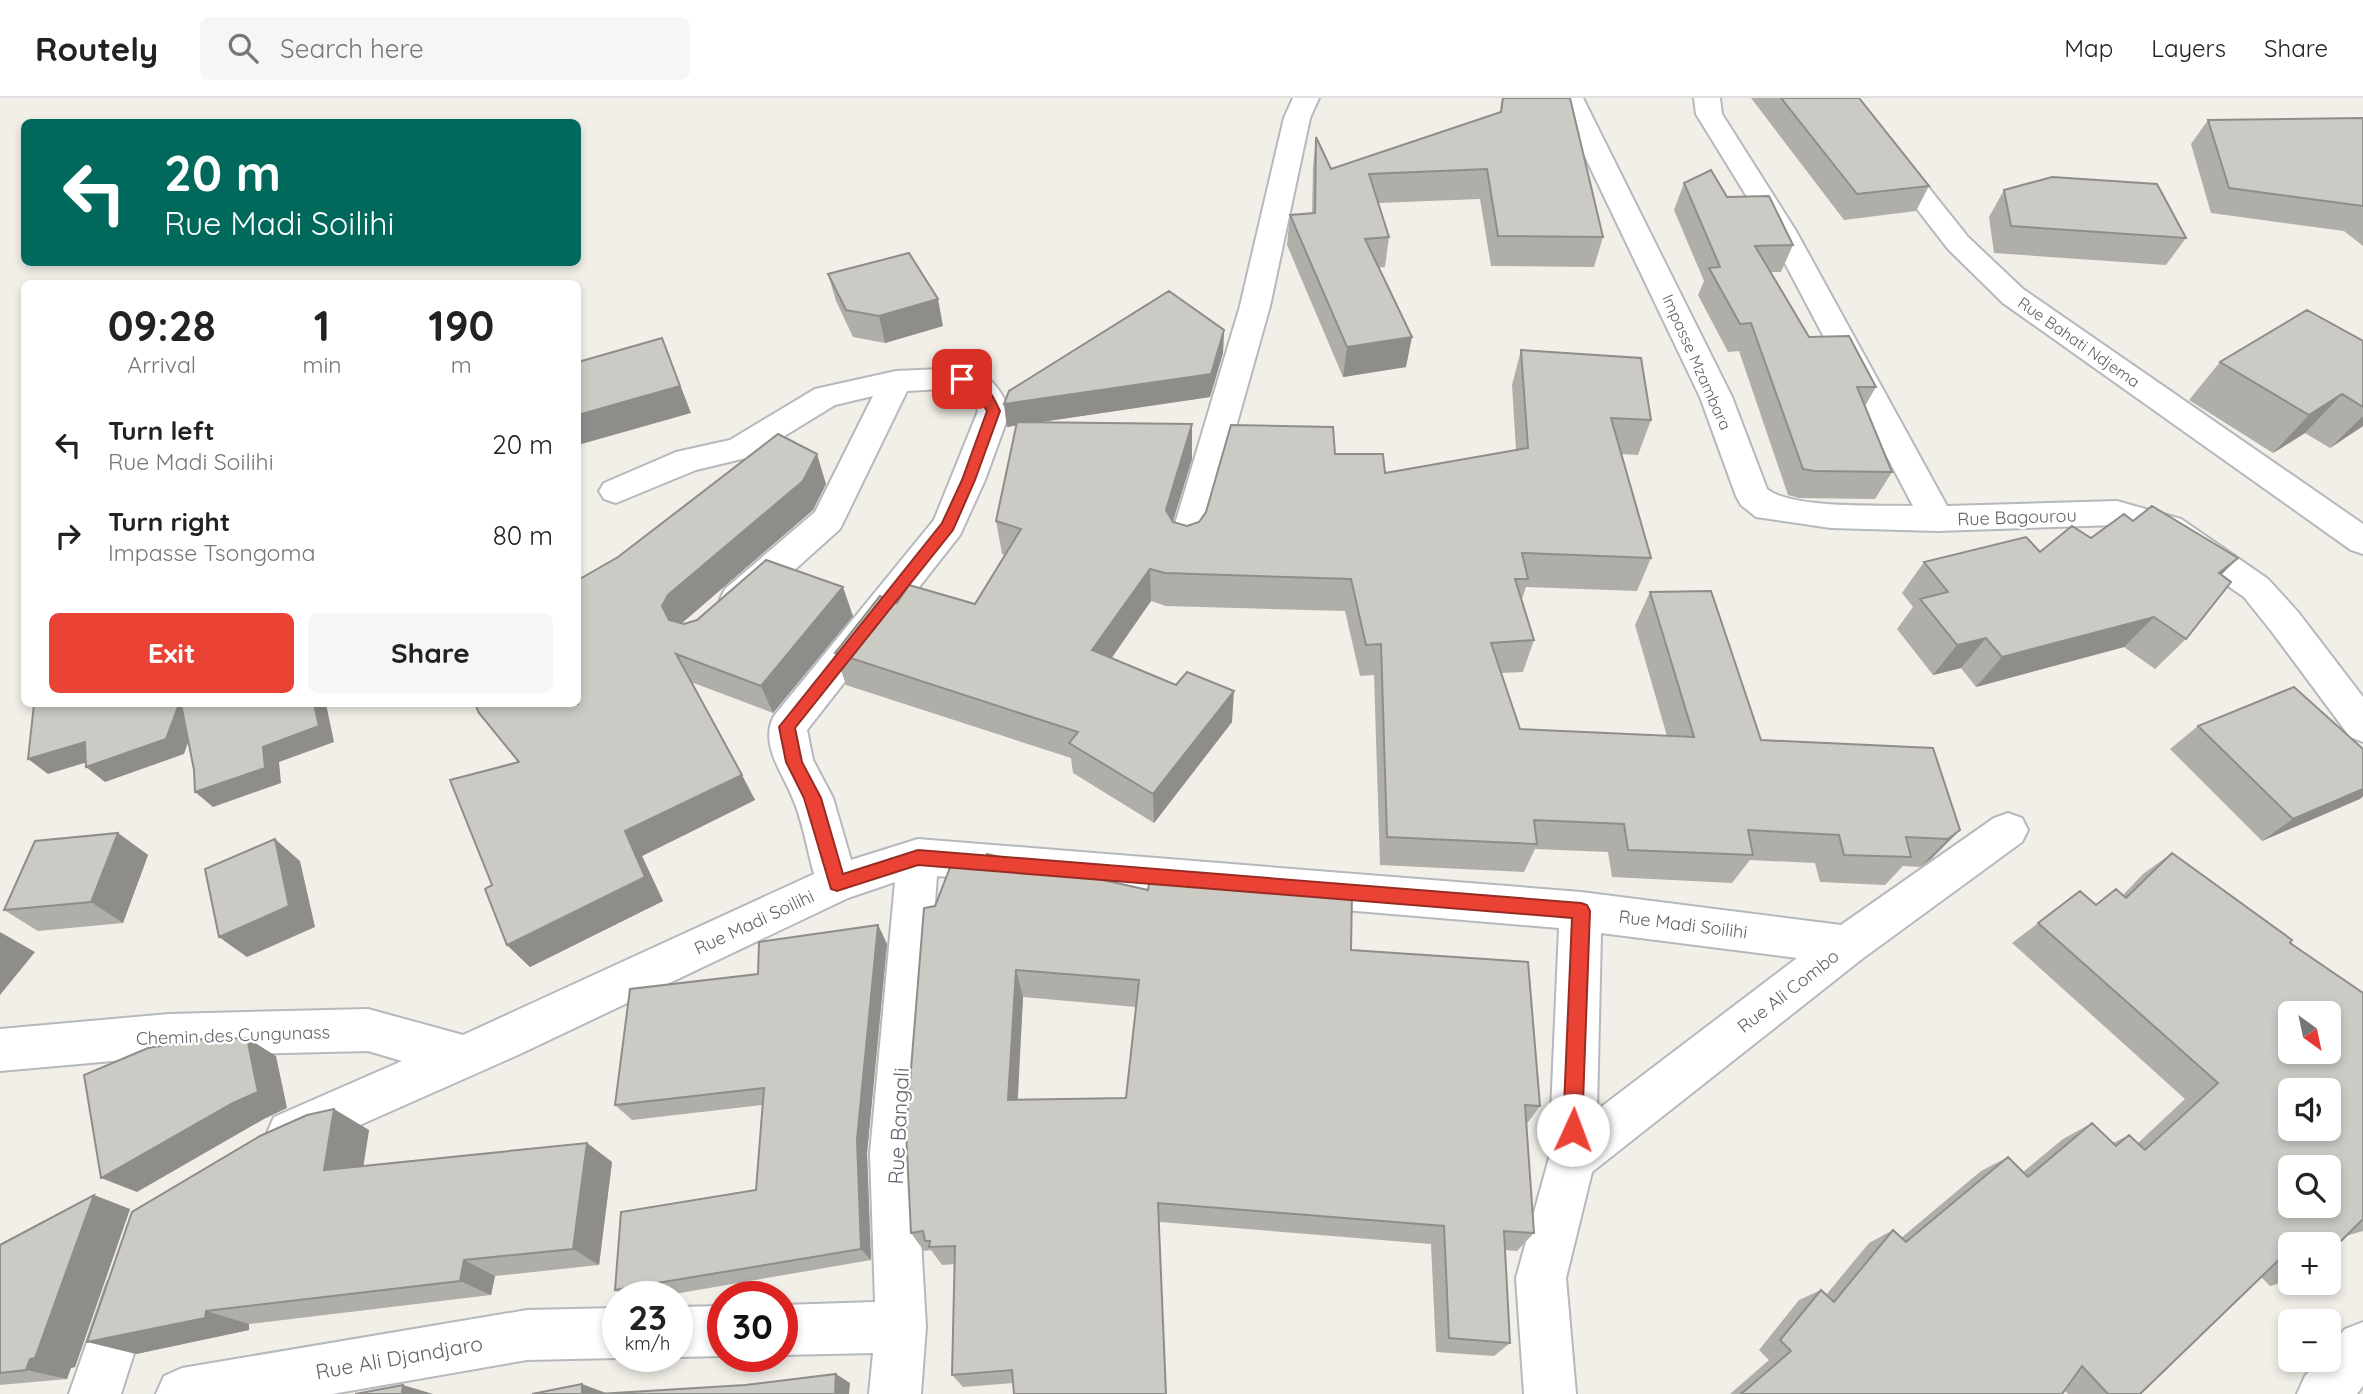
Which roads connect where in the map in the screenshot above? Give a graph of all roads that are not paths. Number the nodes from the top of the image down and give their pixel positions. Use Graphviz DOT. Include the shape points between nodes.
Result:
graph roads {
  1 [pos="1306,98"];
  2 [pos="1570,98"];
  3 [pos="1707,98"];
  4 [pos="1837,98"];
  5 [pos="897,381"];
  6 [pos="616,491"];
  7 [pos="1937,519"];
  8 [pos="2363,541"];
  9 [pos="1186,544"];
  10 [pos="719,616"];
  11 [pos="2363,726"];
  12 [pos="2008,830"];
  13 [pos="918,857"];
  14 [pos="837,884"];
  15 [pos="1581,911"];
  16 [pos="1847,945"];
  17 [pos="0,1050"];
  18 [pos="464,1056"];
  19 [pos="258,1150"];
  20 [pos="1572,1157"];
  21 [pos="139,1260"];
  22 [pos="901,1327"];
  23 [pos="798,1330"];
  24 [pos="602,1333"];
  25 [pos="2363,1347"];
  26 [pos="95,1394"];
  27 [pos="182,1394"];
  28 [pos="895,1394"];
  29 [pos="1550,1394"];
  30 [pos="2323,1394"];
  1 -- 9 [label="street" via="1297,118 1255,306"];
  2 -- 7 [label="street, Impasse Mzambara" via="1716,397 1753,496 1768,508 1831,516"];
  3 -- 7 [label="street, Rue Bagourou" via="1709,114 1782,231"];
  4 -- 8 [label="street, Rue Bahati Ndjema" via="1852,108 1958,243 2012,296"];
  5 -- 6 [label="street" via="825,396 738,449 688,460"];
  5 -- 10 [label="street" via="828,520"];
  5 -- 14 [label="street" via="962,379 976,383 994,411 948,526 787,727 794,762 813,798"];
  7 -- 11 [label="street, Rue Bagourou" via="2117,513 2169,528 2256,588"];
  12 -- 16 [label="street, Rue Ali Combo"];
  13 -- 14 [label="street, Rue Madi Soilihi"];
  13 -- 15 [label="street, Rue Madi Soilihi"];
  13 -- 22 [label="street, Rue Bangali" via="893,1153"];
  14 -- 18 [label="street, Rue Madi Soilihi"];
  15 -- 16 [label="street, Rue Madi Soilihi"];
  15 -- 20 [label="street"];
  16 -- 20 [label="street, Rue Ali Combo"];
  17 -- 18 [label="street, Chemin des Cungunass" via="169,1035 368,1030"];
  18 -- 19 [label="street, Rue Madi Soilihi"];
  20 -- 29 [label="street" via="1541,1278"];
  21 -- 26 [label="street"];
  22 -- 23 [label="street"];
  22 -- 28 [label="street, Rue Bangali"];
  24 -- 27 [label="street, Rue Ali Djandjaro" via="527,1335"];
  25 -- 30 [label="street"];
}
